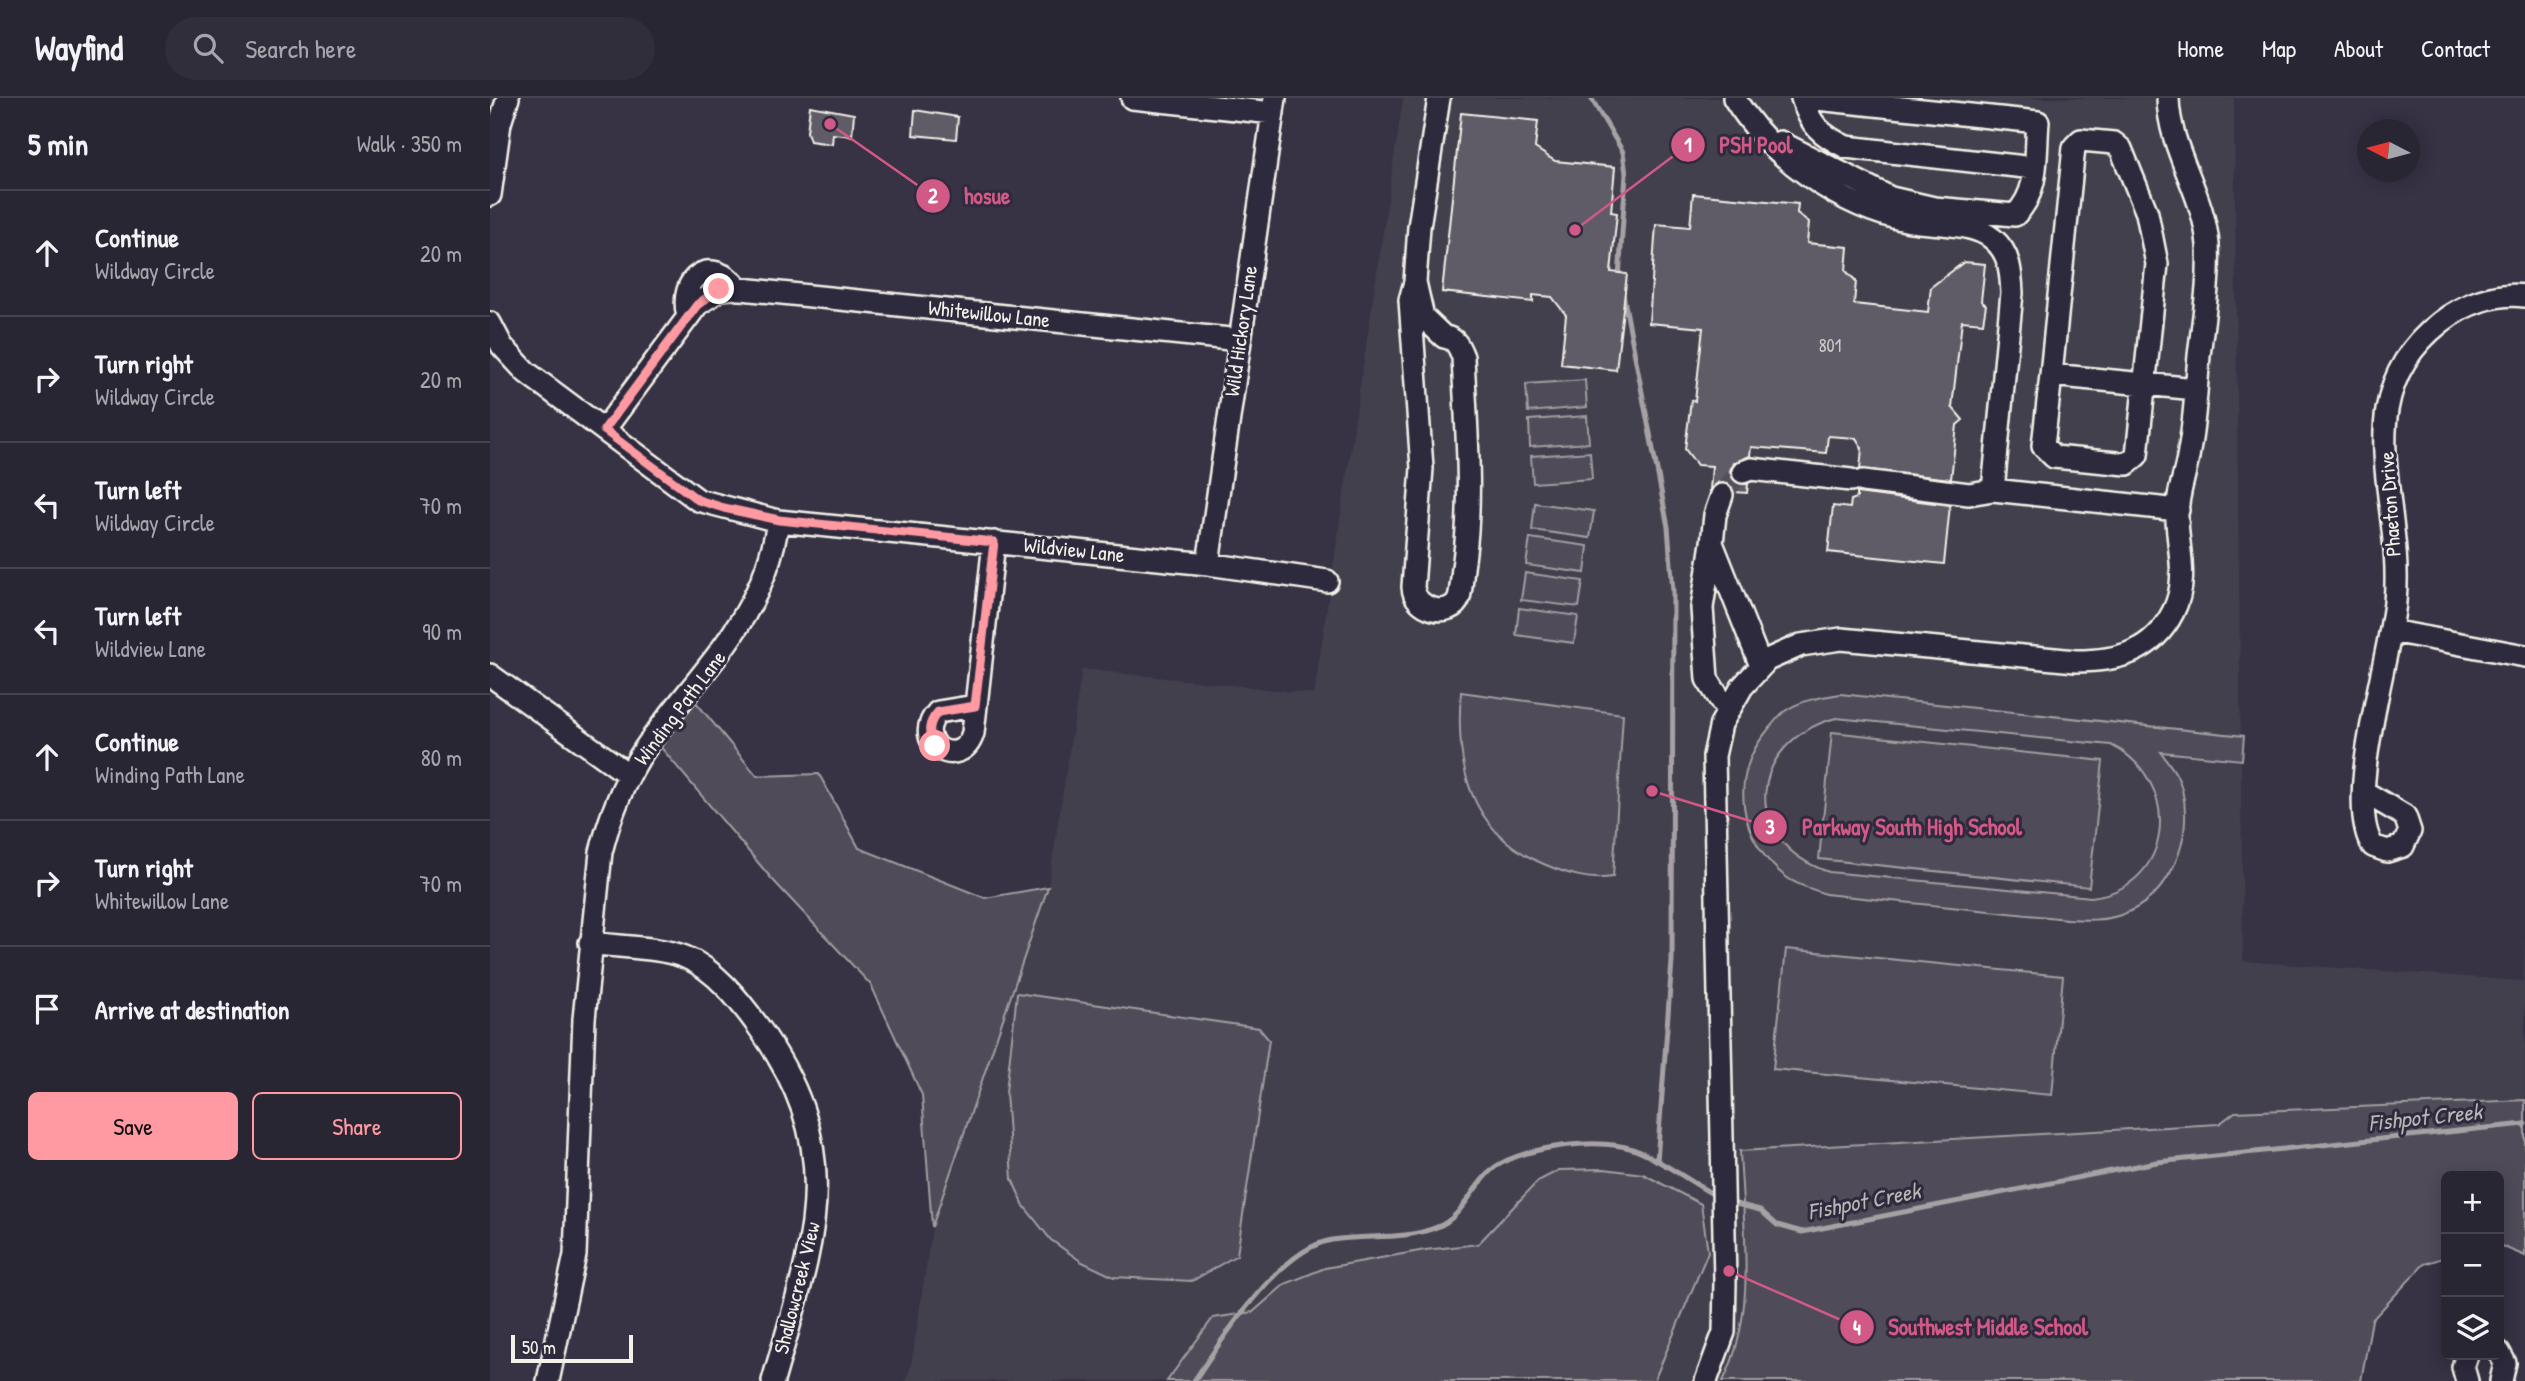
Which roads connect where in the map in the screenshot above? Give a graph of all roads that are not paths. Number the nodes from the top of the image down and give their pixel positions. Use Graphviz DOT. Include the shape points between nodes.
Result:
graph roads {
  1 [pos="508,98"];
  2 [pos="1132,98"];
  3 [pos="1439,98"];
  4 [pos="1734,98"];
  5 [pos="1804,98"];
  6 [pos="2168,98"];
  7 [pos="1274,105"];
  8 [pos="1765,136"];
  9 [pos="2034,168"];
  10 [pos="490,195"];
  11 [pos="1415,282"];
  12 [pos="2525,296"];
  13 [pos="490,323"];
  14 [pos="1444,337"];
  15 [pos="1240,340"];
  16 [pos="1413,346"];
  17 [pos="496,349"];
  18 [pos="2051,375"];
  19 [pos="2145,384"];
  20 [pos="2196,389"];
  21 [pos="604,430"];
  22 [pos="1743,472"];
  23 [pos="1993,490"];
  24 [pos="1722,495"];
  25 [pos="2178,510"];
  26 [pos="779,520"];
  27 [pos="994,542"];
  28 [pos="1712,543"];
  29 [pos="1208,564"];
  30 [pos="1327,581"];
  31 [pos="2391,631"];
  32 [pos="2525,656"];
  33 [pos="1761,666"];
  34 [pos="490,675"];
  35 [pos="975,706"];
  36 [pos="1728,712"];
  37 [pos="629,775"];
  38 [pos="2366,793"];
  39 [pos="590,943"];
  40 [pos="2465,1360"];
  41 [pos="2503,1360"];
  42 [pos="2507,1380"];
  43 [pos="548,1381"];
  44 [pos="773,1381"];
  45 [pos="1706,1381"];
  46 [pos="2467,1381"];
  1 -- 10 [label="street"];
  2 -- 7 [label="street"];
  3 -- 11 [label="street"];
  4 -- 8 [label="street"];
  5 -- 9 [label="street" via="1808,119 1823,136 1846,147"];
  5 -- 9 [label="street" via="2038,122"];
  6 -- 20 [label="street" via="2170,127 2196,194 2208,245"];
  7 -- 15 [label="street, Wild Hickory Lane"];
  8 -- 9 [label="street" via="1891,198 1934,208 2015,215 2032,189"];
  8 -- 23 [label="street" via="1833,192 1874,211 1979,231 2004,251 2011,268 2012,293"];
  11 -- 14 [label="street" via="1423,317"];
  11 -- 16 [label="street" via="1410,300"];
  12 -- 31 [label="street, Phaeton Drive" via="2486,299 2455,311 2422,337 2389,390 2385,451 2396,600"];
  13 -- 17 [label="street"];
  14 -- 16 [label="street"];
  14 -- 16 [label="street" via="1458,344 1463,357 1469,466 1459,598 1447,609 1436,610 1414,597 1422,468"];
  15 -- 21 [label="street, Whitewillow Lane" via="719,289 688,317"];
  15 -- 29 [label="street, Wild Hickory Lane"];
  17 -- 21 [label="street"];
  18 -- 19 [label="street"];
  18 -- 19 [label="street" via="2043,446 2054,457 2127,464 2137,455"];
  18 -- 19 [label="street" via="2074,147 2081,140 2115,143 2147,214 2157,264"];
  19 -- 20 [label="street"];
  20 -- 25 [label="street"];
  21 -- 26 [label="street" via="698,500"];
  22 -- 23 [label="street" via="1751,468 1969,494"];
  23 -- 25 [label="street"];
  24 -- 28 [label="street"];
  25 -- 33 [label="street" via="2183,580 2172,613 2155,637 2135,653 2109,661 2076,661 1841,639 1801,645"];
  26 -- 27 [label="street, Wildview Lane"];
  26 -- 37 [label="street, Winding Path Lane" via="763,583 734,636 650,741"];
  27 -- 29 [label="street, Wildview Lane"];
  27 -- 35 [label="street"];
  28 -- 33 [label="street"];
  28 -- 36 [label="street" via="1702,608 1707,678"];
  29 -- 30 [label="street, Wildview Lane"];
  31 -- 32 [label="street"];
  31 -- 38 [label="street, Phaeton Drive" via="2365,761"];
  33 -- 36 [label="street"];
  34 -- 37 [label="street"];
  36 -- 45 [label="street" via="1714,756 1724,1332"];
  37 -- 39 [label="street, Winding Path Lane" via="601,852"];
  39 -- 43 [label="street, Winding Path Lane" via="575,1255"];
  39 -- 44 [label="street, Shallowcreek View" via="684,957 708,970 779,1055 792,1085 812,1145 817,1200 807,1260"];
  40 -- 46 [label="street"];
  41 -- 42 [label="street"];
}
